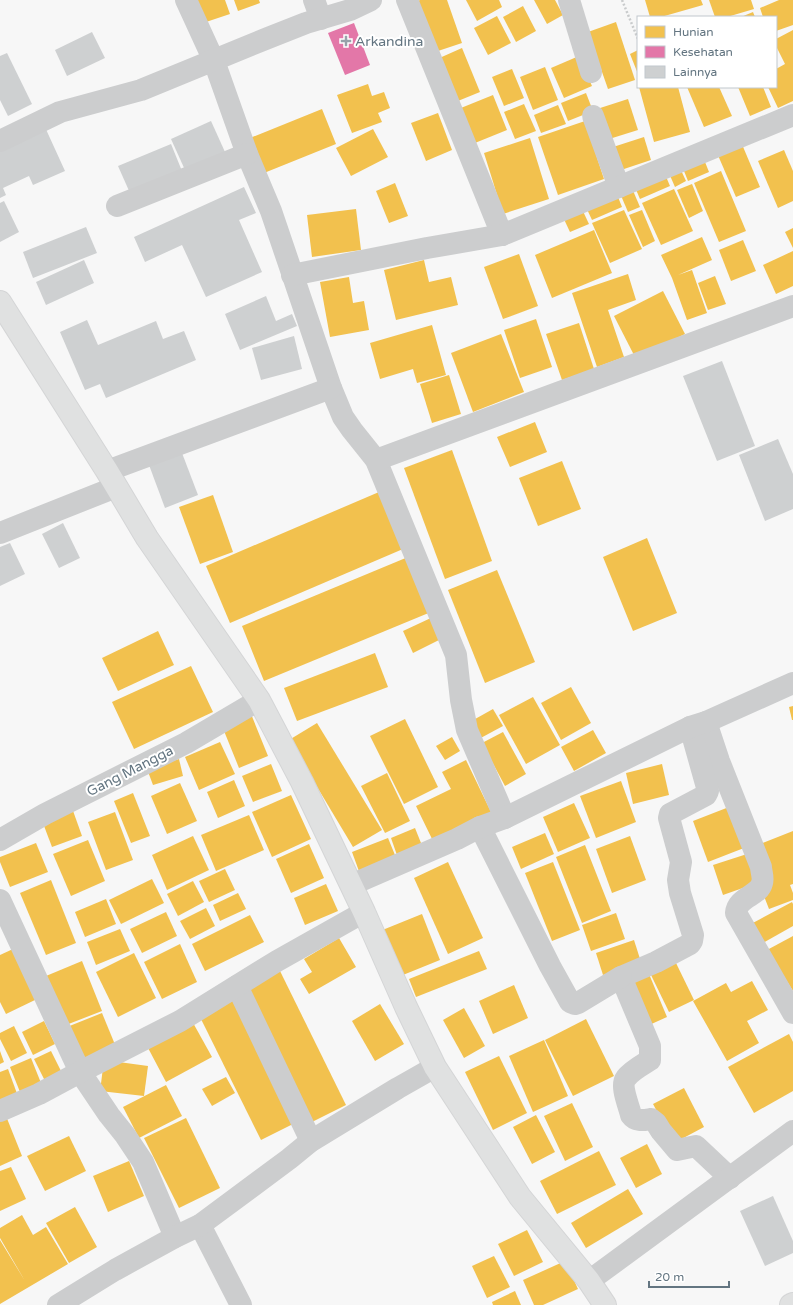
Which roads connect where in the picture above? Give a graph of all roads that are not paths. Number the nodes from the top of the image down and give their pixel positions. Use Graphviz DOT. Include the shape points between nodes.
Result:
graph roads {
  1 [pos="186,0"];
  2 [pos="371,0"];
  3 [pos="407,0"];
  4 [pos="569,0"];
  5 [pos="318,10"];
  6 [pos="214,61"];
  7 [pos="591,72"];
  8 [pos="793,115"];
  9 [pos="593,116"];
  10 [pos="0,141"];
  11 [pos="247,154"];
  12 [pos="619,187"];
  13 [pos="117,206"];
  14 [pos="502,235"];
  15 [pos="292,275"];
  16 [pos="0,302"];
  17 [pos="793,306"];
  18 [pos="331,388"];
  19 [pos="376,460"];
  20 [pos="112,479"];
  21 [pos="0,533"];
  22 [pos="793,683"];
  23 [pos="259,700"];
  24 [pos="698,724"];
  25 [pos="505,818"];
  26 [pos="480,827"];
  27 [pos="0,840"];
  28 [pos="351,885"];
  29 [pos="0,900"];
  30 [pos="364,912"];
  31 [pos="620,977"];
  32 [pos="237,986"];
  33 [pos="793,1013"];
  34 [pos="435,1067"];
  35 [pos="80,1072"];
  36 [pos="0,1111"];
  37 [pos="793,1131"];
  38 [pos="311,1141"];
  39 [pos="730,1178"];
  40 [pos="200,1225"];
  41 [pos="175,1237"];
  42 [pos="588,1281"];
  43 [pos="58,1305"];
  44 [pos="241,1305"];
  45 [pos="605,1305"];
  1 -- 6 [label="street"];
  2 -- 5 [label="street" via="350,10"];
  3 -- 14 [label="street"];
  4 -- 7 [label="street"];
  5 -- 6 [label="street" via="287,30"];
  6 -- 10 [label="street" via="141,90 60,112"];
  6 -- 11 [label="street"];
  8 -- 12 [label="street"];
  9 -- 12 [label="street"];
  11 -- 13 [label="street"];
  11 -- 15 [label="street" via="271,211"];
  12 -- 14 [label="street"];
  14 -- 15 [label="street"];
  15 -- 18 [label="street"];
  16 -- 20 [label="street"];
  17 -- 19 [label="street"];
  18 -- 19 [label="street" via="343,417"];
  18 -- 20 [label="street"];
  19 -- 25 [label="street" via="456,655 467,730"];
  20 -- 21 [label="street"];
  20 -- 23 [label="street" via="147,538"];
  22 -- 24 [label="street"];
  23 -- 27 [label="street, Gang Mangga" via="186,743 45,814"];
  23 -- 28 [label="street"];
  24 -- 25 [label="street"];
  24 -- 31 [label="street" via="708,791 706,795 670,814 669,818 681,862 678,880 693,935 692,941 656,962"];
  24 -- 33 [label="street" via="719,761 761,867 763,882 741,902 736,908 736,913"];
  25 -- 26 [label="street"];
  26 -- 28 [label="street"];
  26 -- 31 [label="street" via="570,1002 578,1003"];
  28 -- 30 [label="street"];
  29 -- 35 [label="street"];
  30 -- 32 [label="street"];
  30 -- 34 [label="street"];
  31 -- 39 [label="street" via="650,1046 650,1060 626,1077 624,1082 631,1115 638,1120 651,1119 677,1150 696,1146"];
  32 -- 35 [label="street" via="180,1020"];
  32 -- 38 [label="street"];
  34 -- 38 [label="street"];
  34 -- 42 [label="street" via="520,1197"];
  35 -- 36 [label="street" via="40,1094"];
  35 -- 41 [label="street" via="143,1162"];
  37 -- 39 [label="street"];
  38 -- 40 [label="street"];
  39 -- 42 [label="street"];
  40 -- 41 [label="street"];
  40 -- 44 [label="street"];
  41 -- 43 [label="street"];
  42 -- 45 [label="street"];
}
